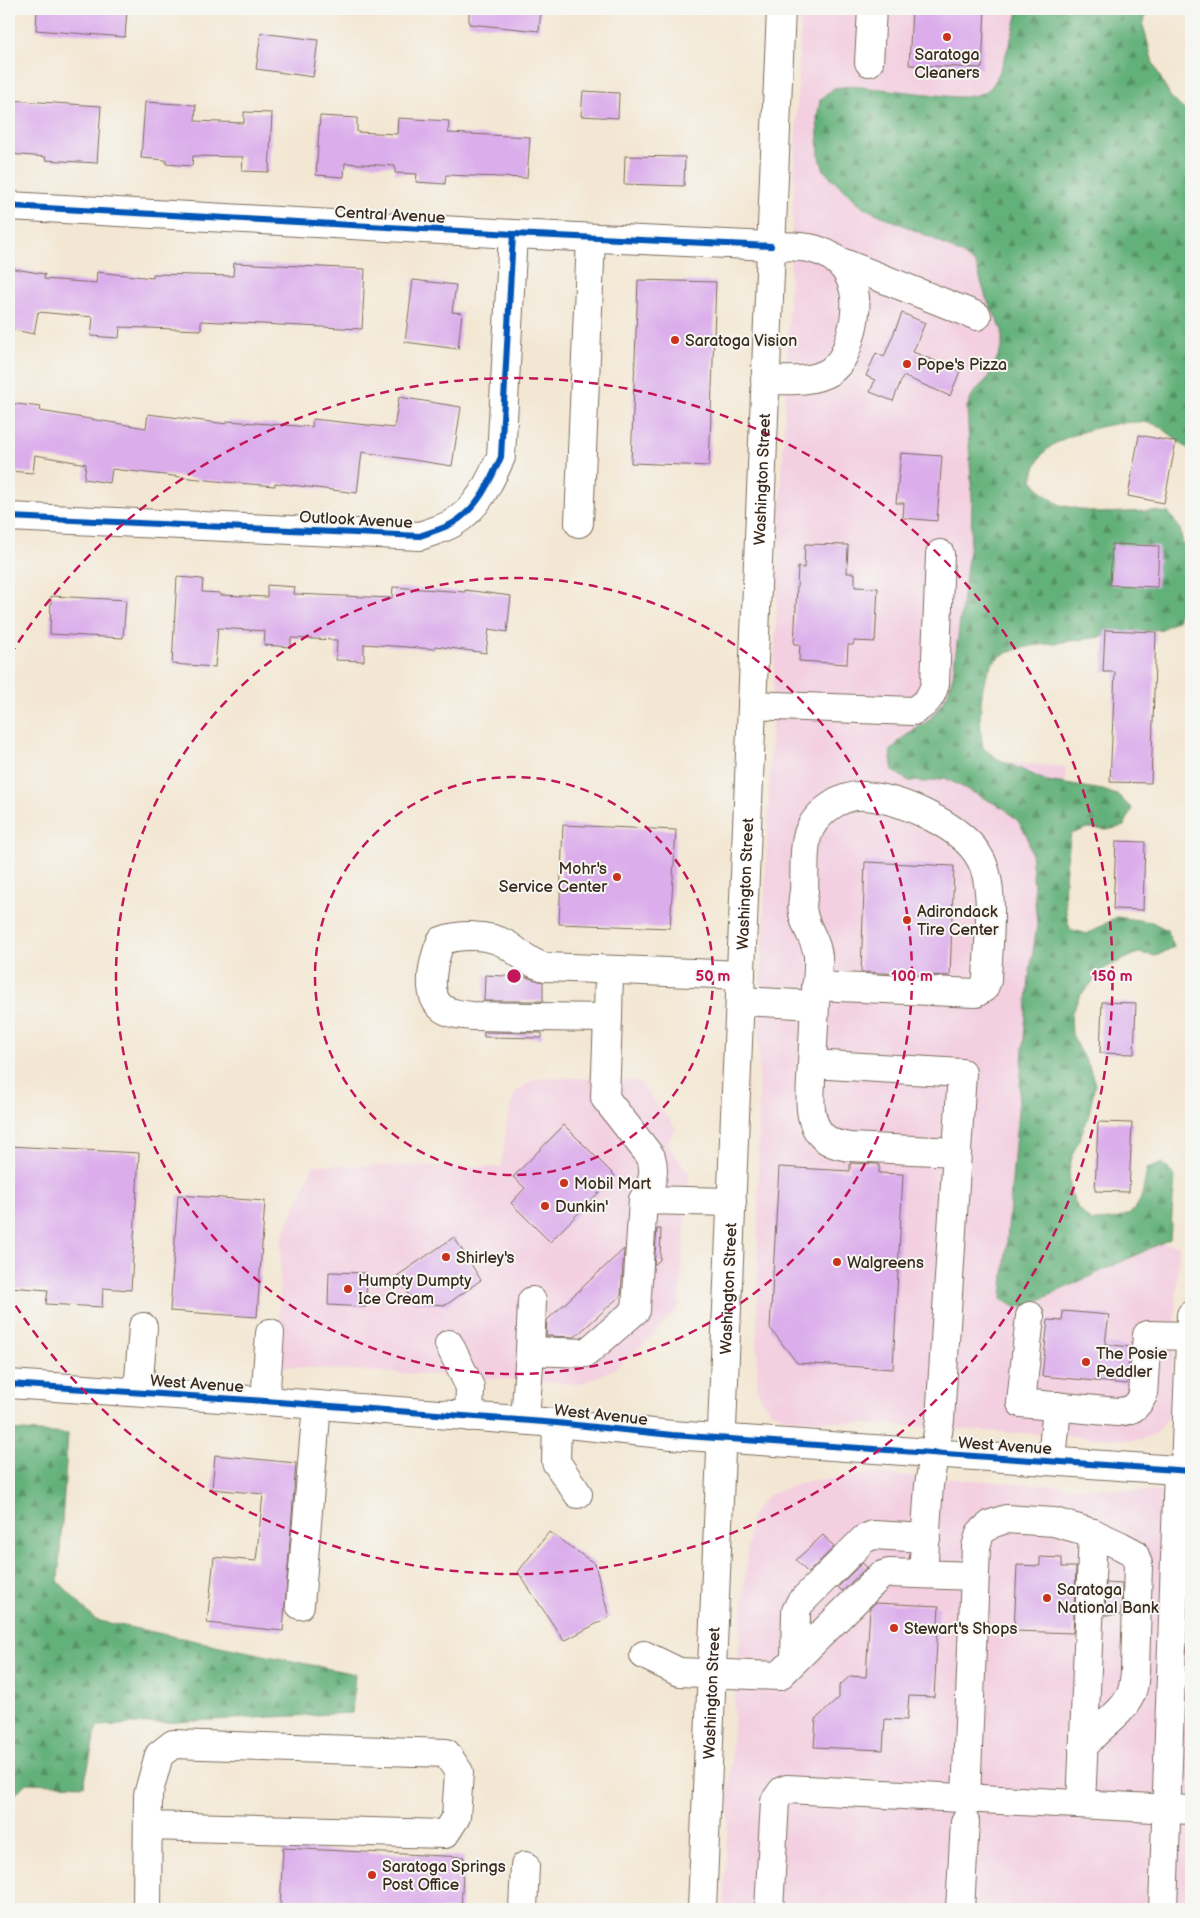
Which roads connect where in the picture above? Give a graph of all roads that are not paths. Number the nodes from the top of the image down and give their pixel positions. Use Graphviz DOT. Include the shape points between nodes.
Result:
graph roads {
  1 [pos="781,9"];
  2 [pos="872,9"];
  3 [pos="869,62"];
  4 [pos="9,206"];
  5 [pos="513,234"];
  6 [pos="591,238"];
  7 [pos="770,246"];
  8 [pos="835,260"];
  9 [pos="976,316"];
  10 [pos="765,380"];
  11 [pos="9,517"];
  12 [pos="579,523"];
  13 [pos="940,554"];
  14 [pos="752,704"];
  15 [pos="609,970"];
  16 [pos="741,988"];
  17 [pos="816,996"];
  18 [pos="608,1018"];
  19 [pos="812,1064"];
  20 [pos="956,1152"];
  21 [pos="643,1200"];
  22 [pos="732,1202"];
  23 [pos="532,1301"];
  24 [pos="1030,1316"];
  25 [pos="1191,1325"];
  26 [pos="143,1327"];
  27 [pos="270,1333"];
  28 [pos="449,1344"];
  29 [pos="530,1351"];
  30 [pos="9,1384"];
  31 [pos="138,1392"];
  32 [pos="265,1401"];
  33 [pos="317,1405"];
  34 [pos="1057,1406"];
  35 [pos="469,1416"];
  36 [pos="525,1420"];
  37 [pos="557,1423"];
  38 [pos="722,1438"];
  39 [pos="934,1454"];
  40 [pos="1052,1462"];
  41 [pos="1185,1470"];
  42 [pos="578,1494"];
  43 [pos="1093,1534"];
  44 [pos="926,1538"];
  45 [pos="923,1574"];
  46 [pos="974,1576"];
  47 [pos="300,1605"];
  48 [pos="644,1655"];
  49 [pos="795,1660"];
  50 [pos="712,1674"];
  51 [pos="1083,1749"];
  52 [pos="1081,1804"];
  53 [pos="1179,1809"];
  54 [pos="965,1810"];
  55 [pos="148,1826"];
  56 [pos="525,1866"];
  57 [pos="147,1909"];
  58 [pos="524,1909"];
  59 [pos="702,1909"];
  60 [pos="769,1909"];
  61 [pos="960,1909"];
  62 [pos="1163,1909"];
  1 -- 7 [label="main road, Washington Street"];
  2 -- 3 [label="main road"];
  4 -- 5 [label="main road, Central Avenue"];
  5 -- 6 [label="main road, Central Avenue"];
  5 -- 11 [label="main road, Outlook Avenue" via="501,457 474,507 452,523 420,536"];
  6 -- 7 [label="main road, Central Avenue"];
  6 -- 12 [label="main road"];
  7 -- 8 [label="main road, Central Avenue" via="807,248"];
  7 -- 10 [label="main road, Washington Street"];
  8 -- 9 [label="main road, Central Avenue"];
  8 -- 10 [label="main road" via="848,273 855,288 856,304 854,324 839,364 816,377"];
  10 -- 14 [label="main road, Washington Street"];
  13 -- 14 [label="main road" via="935,684 932,696 924,705 913,711"];
  14 -- 16 [label="main road, Washington Street"];
  15 -- 16 [label="main road"];
  15 -- 18 [label="main road"];
  15 -- 18 [label="main road" via="538,966 507,944 482,937 451,937 441,941 432,969 433,991 441,1007 456,1014"];
  16 -- 17 [label="main road"];
  16 -- 22 [label="main road, Washington Street"];
  17 -- 17 [label="main road" via="818,954 802,913 807,837 818,817 836,802 863,796 892,801 918,812 944,824 966,840 981,860 988,882 988,980 984,988 976,993"];
  17 -- 19 [label="main road"];
  18 -- 21 [label="main road" via="605,1098 651,1157 653,1178"];
  19 -- 20 [label="main road" via="812,1117 824,1138 849,1147"];
  19 -- 20 [label="main road" via="962,1073"];
  20 -- 39 [label="main road" via="940,1420"];
  21 -- 22 [label="main road"];
  21 -- 29 [label="main road" via="636,1310 586,1353"];
  22 -- 38 [label="main road, Washington Street"];
  23 -- 29 [label="main road"];
  24 -- 34 [label="main road" via="1021,1403"];
  25 -- 34 [label="main road" via="1147,1335 1144,1396 1130,1411"];
  25 -- 41 [label="main road"];
  26 -- 31 [label="main road"];
  27 -- 32 [label="main road"];
  28 -- 35 [label="main road" via="470,1387"];
  29 -- 36 [label="main road"];
  30 -- 31 [label="main road, West Avenue"];
  31 -- 32 [label="main road, West Avenue"];
  32 -- 33 [label="main road, West Avenue"];
  33 -- 35 [label="main road, West Avenue"];
  33 -- 47 [label="main road"];
  34 -- 40 [label="main road"];
  35 -- 36 [label="main road, West Avenue"];
  36 -- 37 [label="main road, West Avenue"];
  37 -- 38 [label="main road, West Avenue"];
  37 -- 42 [label="main road" via="556,1462"];
  38 -- 39 [label="main road, West Avenue"];
  38 -- 50 [label="main road, Washington Street"];
  39 -- 40 [label="main road, West Avenue"];
  39 -- 44 [label="main road" via="928,1485"];
  40 -- 41 [label="main road, West Avenue"];
  41 -- 53 [label="main road"];
  43 -- 46 [label="main road" via="1054,1522 1006,1520 991,1524 980,1533"];
  43 -- 51 [label="main road"];
  43 -- 51 [label="main road" via="1134,1553 1138,1564 1135,1671 1128,1700"];
  44 -- 45 [label="main road"];
  44 -- 49 [label="main road" via="874,1535 864,1539 800,1603 796,1611"];
  45 -- 46 [label="main road"];
  45 -- 49 [label="main road" via="889,1573 880,1576"];
  46 -- 54 [label="main road"];
  48 -- 50 [label="main road" via="679,1672"];
  49 -- 50 [label="main road" via="779,1676"];
  50 -- 59 [label="main road, Washington Street"];
  51 -- 52 [label="main road"];
  52 -- 53 [label="main road"];
  52 -- 54 [label="main road"];
  53 -- 62 [label="main road"];
  54 -- 60 [label="main road" via="787,1789 782,1791 775,1801"];
  54 -- 61 [label="main road"];
  55 -- 55 [label="main road" via="148,1796 159,1755 173,1744 446,1753 459,1772 456,1817 445,1834"];
  55 -- 57 [label="main road"];
  56 -- 58 [label="main road"];
}
